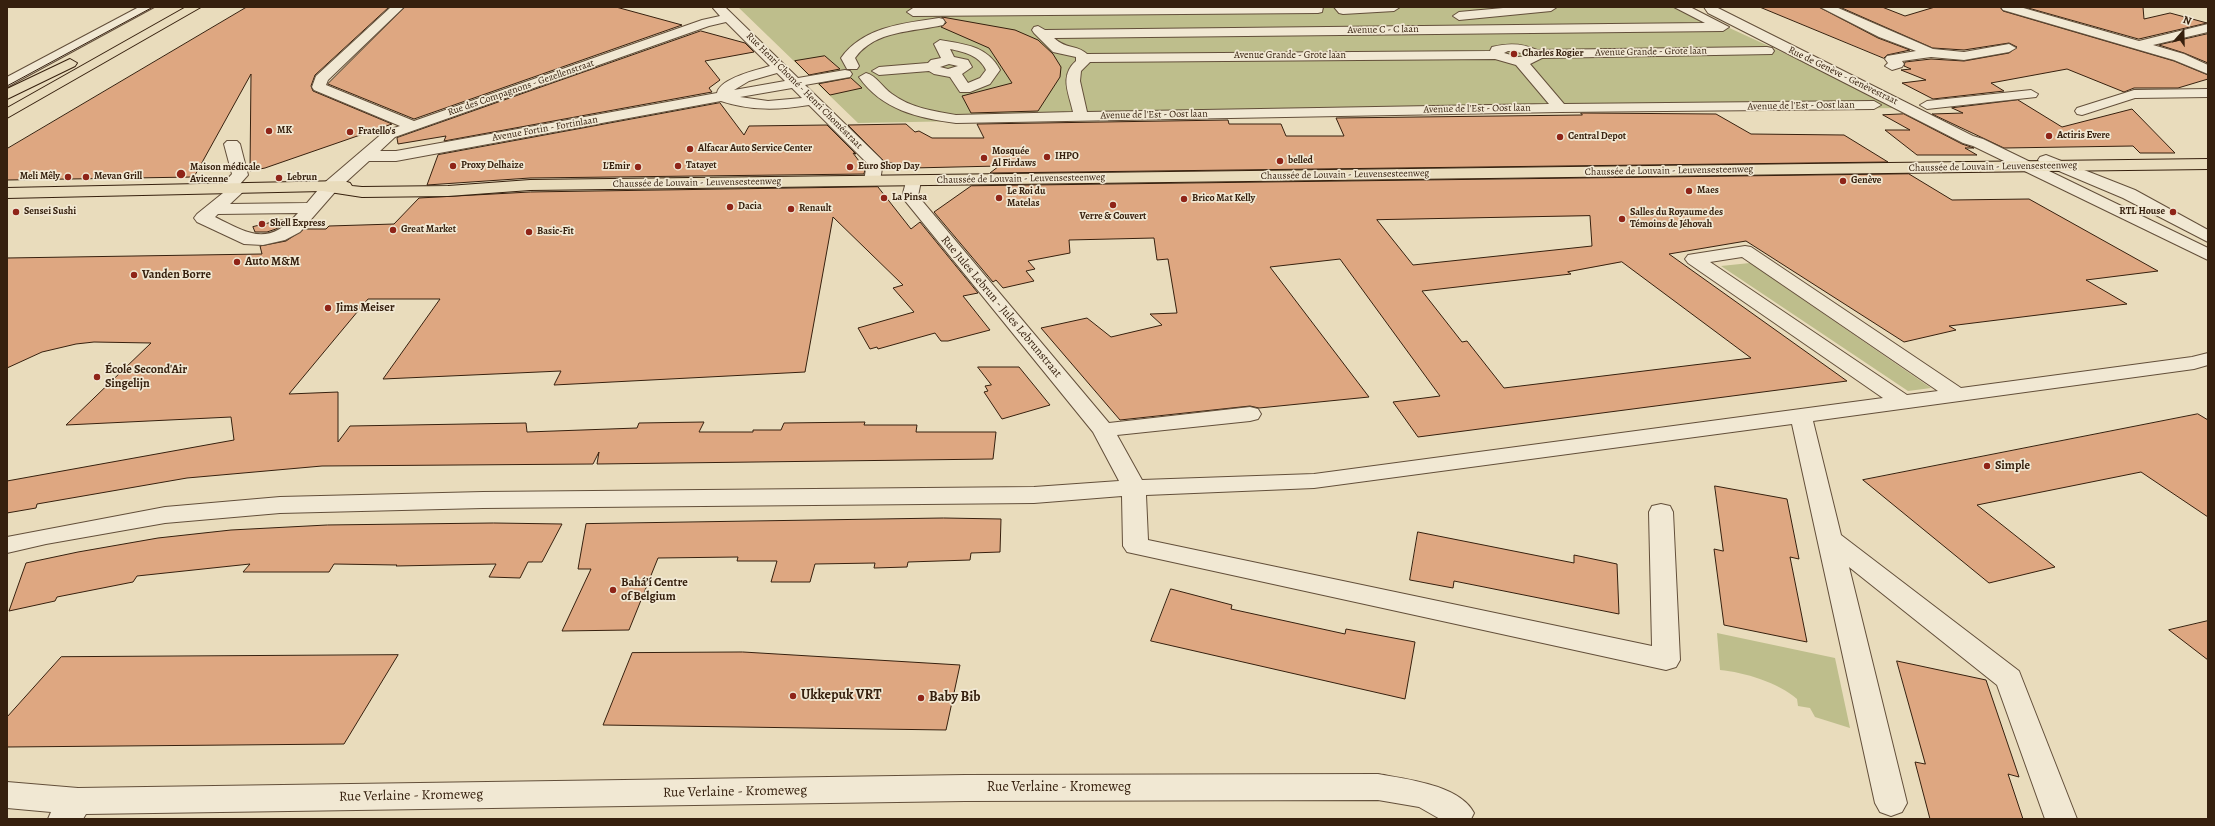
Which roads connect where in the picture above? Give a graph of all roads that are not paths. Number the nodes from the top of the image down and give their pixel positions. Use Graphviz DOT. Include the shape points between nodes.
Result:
graph roads {
  1 [pos="131,7"];
  2 [pos="148,7"];
  3 [pos="172,7"];
  4 [pos="195,7"];
  5 [pos="398,7"];
  6 [pos="718,7"];
  7 [pos="1038,7"];
  8 [pos="1394,7"];
  9 [pos="1551,7"];
  10 [pos="1680,7"];
  11 [pos="1711,7"];
  12 [pos="1725,7"];
  13 [pos="1826,7"];
  14 [pos="2007,7"];
  15 [pos="1317,8"];
  16 [pos="912,9"];
  17 [pos="1011,12"];
  18 [pos="1342,13"];
  19 [pos="1480,14"];
  20 [pos="1449,16"];
  21 [pos="729,18"];
  22 [pos="1418,18"];
  23 [pos="1751,20"];
  24 [pos="918,25"];
  25 [pos="1723,28"];
  26 [pos="2208,28"];
  27 [pos="1492,29"];
  28 [pos="1043,34"];
  29 [pos="2139,45"];
  30 [pos="2009,48"];
  31 [pos="1502,51"];
  32 [pos="1767,51"];
  33 [pos="1931,53"];
  34 [pos="1536,54"];
  35 [pos="1083,58"];
  36 [pos="1520,61"];
  37 [pos="952,66"];
  38 [pos="1892,66"];
  39 [pos="781,68"];
  40 [pos="849,70"];
  41 [pos="2208,70"];
  42 [pos="872,74"];
  43 [pos="7,76"];
  44 [pos="7,83"];
  45 [pos="795,83"];
  46 [pos="1993,90"];
  47 [pos="2208,93"];
  48 [pos="2031,94"];
  49 [pos="7,95"];
  50 [pos="724,97"];
  51 [pos="813,100"];
  52 [pos="1920,106"];
  53 [pos="1560,108"];
  54 [pos="2082,111"];
  55 [pos="7,114"];
  56 [pos="1944,114"];
  57 [pos="1764,115"];
  58 [pos="1081,117"];
  59 [pos="411,125"];
  60 [pos="1978,142"];
  61 [pos="232,144"];
  62 [pos="365,156"];
  63 [pos="2208,164"];
  64 [pos="2062,166"];
  65 [pos="2027,167"];
  66 [pos="913,180"];
  67 [pos="872,181"];
  68 [pos="2102,183"];
  69 [pos="329,188"];
  70 [pos="232,189"];
  71 [pos="7,193"];
  72 [pos="310,208"];
  73 [pos="213,210"];
  74 [pos="2208,237"];
  75 [pos="2208,246"];
  76 [pos="2208,256"];
  77 [pos="2203,362"];
  78 [pos="1958,395"];
  79 [pos="1903,402"];
  80 [pos="1250,414"];
  81 [pos="1800,416"];
  82 [pos="1103,430"];
  83 [pos="1134,488"];
  84 [pos="1660,512"];
  85 [pos="1830,538"];
  86 [pos="7,545"];
  87 [pos="7,794"];
  88 [pos="1891,803"];
  89 [pos="71,810"];
  90 [pos="1458,812"];
  91 [pos="2061,819"];
  1 -- 43 [label="street" via="110,21"];
  2 -- 44 [label="street"];
  3 -- 49 [label="main road"];
  4 -- 55 [label="main road"];
  5 -- 59 [label="street" via="321,79 319,87"];
  6 -- 21 [label="street, Rue Henri Chomé - Henri Choméstraat"];
  7 -- 17 [label="street"];
  8 -- 18 [label="street"];
  9 -- 19 [label="street"];
  10 -- 25 [label="street"];
  11 -- 23 [label="street, Rue de Genève - Genèvestraat"];
  11 -- 52 [label="street, Rue de Genève - Genèvestraat" via="1712,10"];
  12 -- 23 [label="street, Rue de Genève - Genèvestraat"];
  13 -- 33 [label="street"];
  14 -- 29 [label="street"];
  15 -- 17 [label="street"];
  15 -- 18 [label="street"];
  16 -- 17 [label="street"];
  16 -- 24 [label="street"];
  17 -- 24 [label="street"];
  17 -- 28 [label="street"];
  18 -- 22 [label="street"];
  19 -- 20 [label="street"];
  19 -- 27 [label="street"];
  21 -- 39 [label="street, Rue Henri Chomé - Henri Choméstraat"];
  21 -- 59 [label="street, Rue des Compagnons - Gezellenstraat"];
  23 -- 52 [label="street, Rue de Genève - Genèvestraat"];
  24 -- 40 [label="street" via="879,35 858,45 848,58"];
  25 -- 27 [label="street, Avenue C - C laan"];
  25 -- 32 [label="street"];
  26 -- 29 [label="street"];
  27 -- 28 [label="street, Avenue C - C laan"];
  27 -- 31 [label="street"];
  28 -- 35 [label="street" via="1058,49 1077,52"];
  29 -- 41 [label="street" via="2179,57"];
  30 -- 33 [label="street" via="1964,56"];
  31 -- 34 [label="street" via="1525,49"];
  31 -- 35 [label="street, Avenue Grande - Grote laan"];
  31 -- 36 [label="street" via="1506,59"];
  32 -- 34 [label="street, Avenue Grande - Grote laan"];
  32 -- 53 [label="street, Avenue de l'Est - Oost laan" via="1874,105"];
  33 -- 38 [label="street" via="1892,59 1897,64"];
  34 -- 36 [label="street" via="1536,58 1532,60"];
  35 -- 58 [label="street" via="1083,62 1074,70"];
  36 -- 53 [label="street"];
  37 -- 42 [label="street" via="936,62 932,67"];
  39 -- 45 [label="street, Rue Henri Chomé - Henri Choméstraat"];
  39 -- 50 [label="street" via="748,75 734,82 724,91"];
  40 -- 42 [label="street, Avenue Fortin - Fortinlaan" via="871,65 879,68"];
  40 -- 45 [label="street, Avenue Fortin - Fortinlaan"];
  42 -- 58 [label="street, Avenue de l'Est - Oost laan" via="877,90 906,110 929,115 956,119"];
  45 -- 50 [label="street, Avenue Fortin - Fortinlaan"];
  45 -- 51 [label="street, Rue Henri Chomé - Henri Choméstraat"];
  46 -- 52 [label="street"];
  47 -- 54 [label="street" via="2134,94"];
  48 -- 52 [label="street"];
  50 -- 51 [label="street, Avenue Fortin - Fortinlaan" via="756,106 778,106"];
  50 -- 62 [label="street, Avenue Fortin - Fortinlaan" via="396,156"];
  51 -- 67 [label="street, Rue Henri Chomé - Henri Choméstraat" via="875,162"];
  52 -- 56 [label="street"];
  52 -- 57 [label="street"];
  52 -- 60 [label="street, Rue de Genève - Genèvestraat" via="1968,140"];
  53 -- 58 [label="street, Avenue de l'Est - Oost laan"];
  56 -- 60 [label="street, Rue de Genève - Genèvestraat" via="1979,139"];
  56 -- 64 [label="street"];
  59 -- 62 [label="street, Rue des Compagnons - Gezellenstraat" via="390,134"];
  60 -- 65 [label="street, Rue de Genève - Genèvestraat"];
  61 -- 70 [label="street" via="240,175"];
  62 -- 69 [label="street, Rue des Compagnons - Gezellenstraat"];
  63 -- 64 [label="main road, Chaussée de Louvain - Leuvensesteenweg"];
  64 -- 65 [label="main road, Chaussée de Louvain - Leuvensesteenweg"];
  64 -- 68 [label="street"];
  65 -- 66 [label="main road, Chaussée de Louvain - Leuvensesteenweg"];
  65 -- 76 [label="street, Rue de Genève - Genèvestraat"];
  66 -- 67 [label="main road, Chaussée de Louvain - Leuvensesteenweg"];
  66 -- 82 [label="street, Rue Jules Lebrun - Jules Lebrunstraat" via="910,197"];
  67 -- 69 [label="main road, Chaussée de Louvain - Leuvensesteenweg" via="483,187 448,191 362,192"];
  68 -- 74 [label="street" via="2129,194"];
  68 -- 75 [label="street" via="2112,194"];
  69 -- 70 [label="main road, Chaussée de Louvain - Leuvensesteenweg"];
  69 -- 72 [label="street, Rue des Compagnons - Gezellenstraat"];
  70 -- 71 [label="main road, Chaussée de Louvain - Leuvensesteenweg"];
  70 -- 73 [label="street"];
  72 -- 73 [label="street"];
  72 -- 73 [label="street, Rue des Compagnons - Gezellenstraat" via="290,231 272,238 255,240 236,236 203,218"];
  77 -- 78 [label="street"];
  78 -- 79 [label="street"];
  78 -- 79 [label="street" via="1745,251 1694,259"];
  79 -- 81 [label="street"];
  80 -- 82 [label="street"];
  81 -- 83 [label="street" via="1314,481"];
  81 -- 85 [label="street"];
  82 -- 83 [label="street, Rue Jules Lebrun - Jules Lebrunstraat"];
  83 -- 84 [label="street" via="1136,546 1666,660"];
  83 -- 86 [label="street" via="1034,495 483,500 280,505 165,515"];
  85 -- 88 [label="street"];
  85 -- 91 [label="street" via="2009,679"];
  87 -- 89 [label="street, Rue Verlaine - Kromeweg"];
  89 -- 90 [label="street, Rue Verlaine - Kromeweg" via="965,788 1378,787 1425,795"];
}
